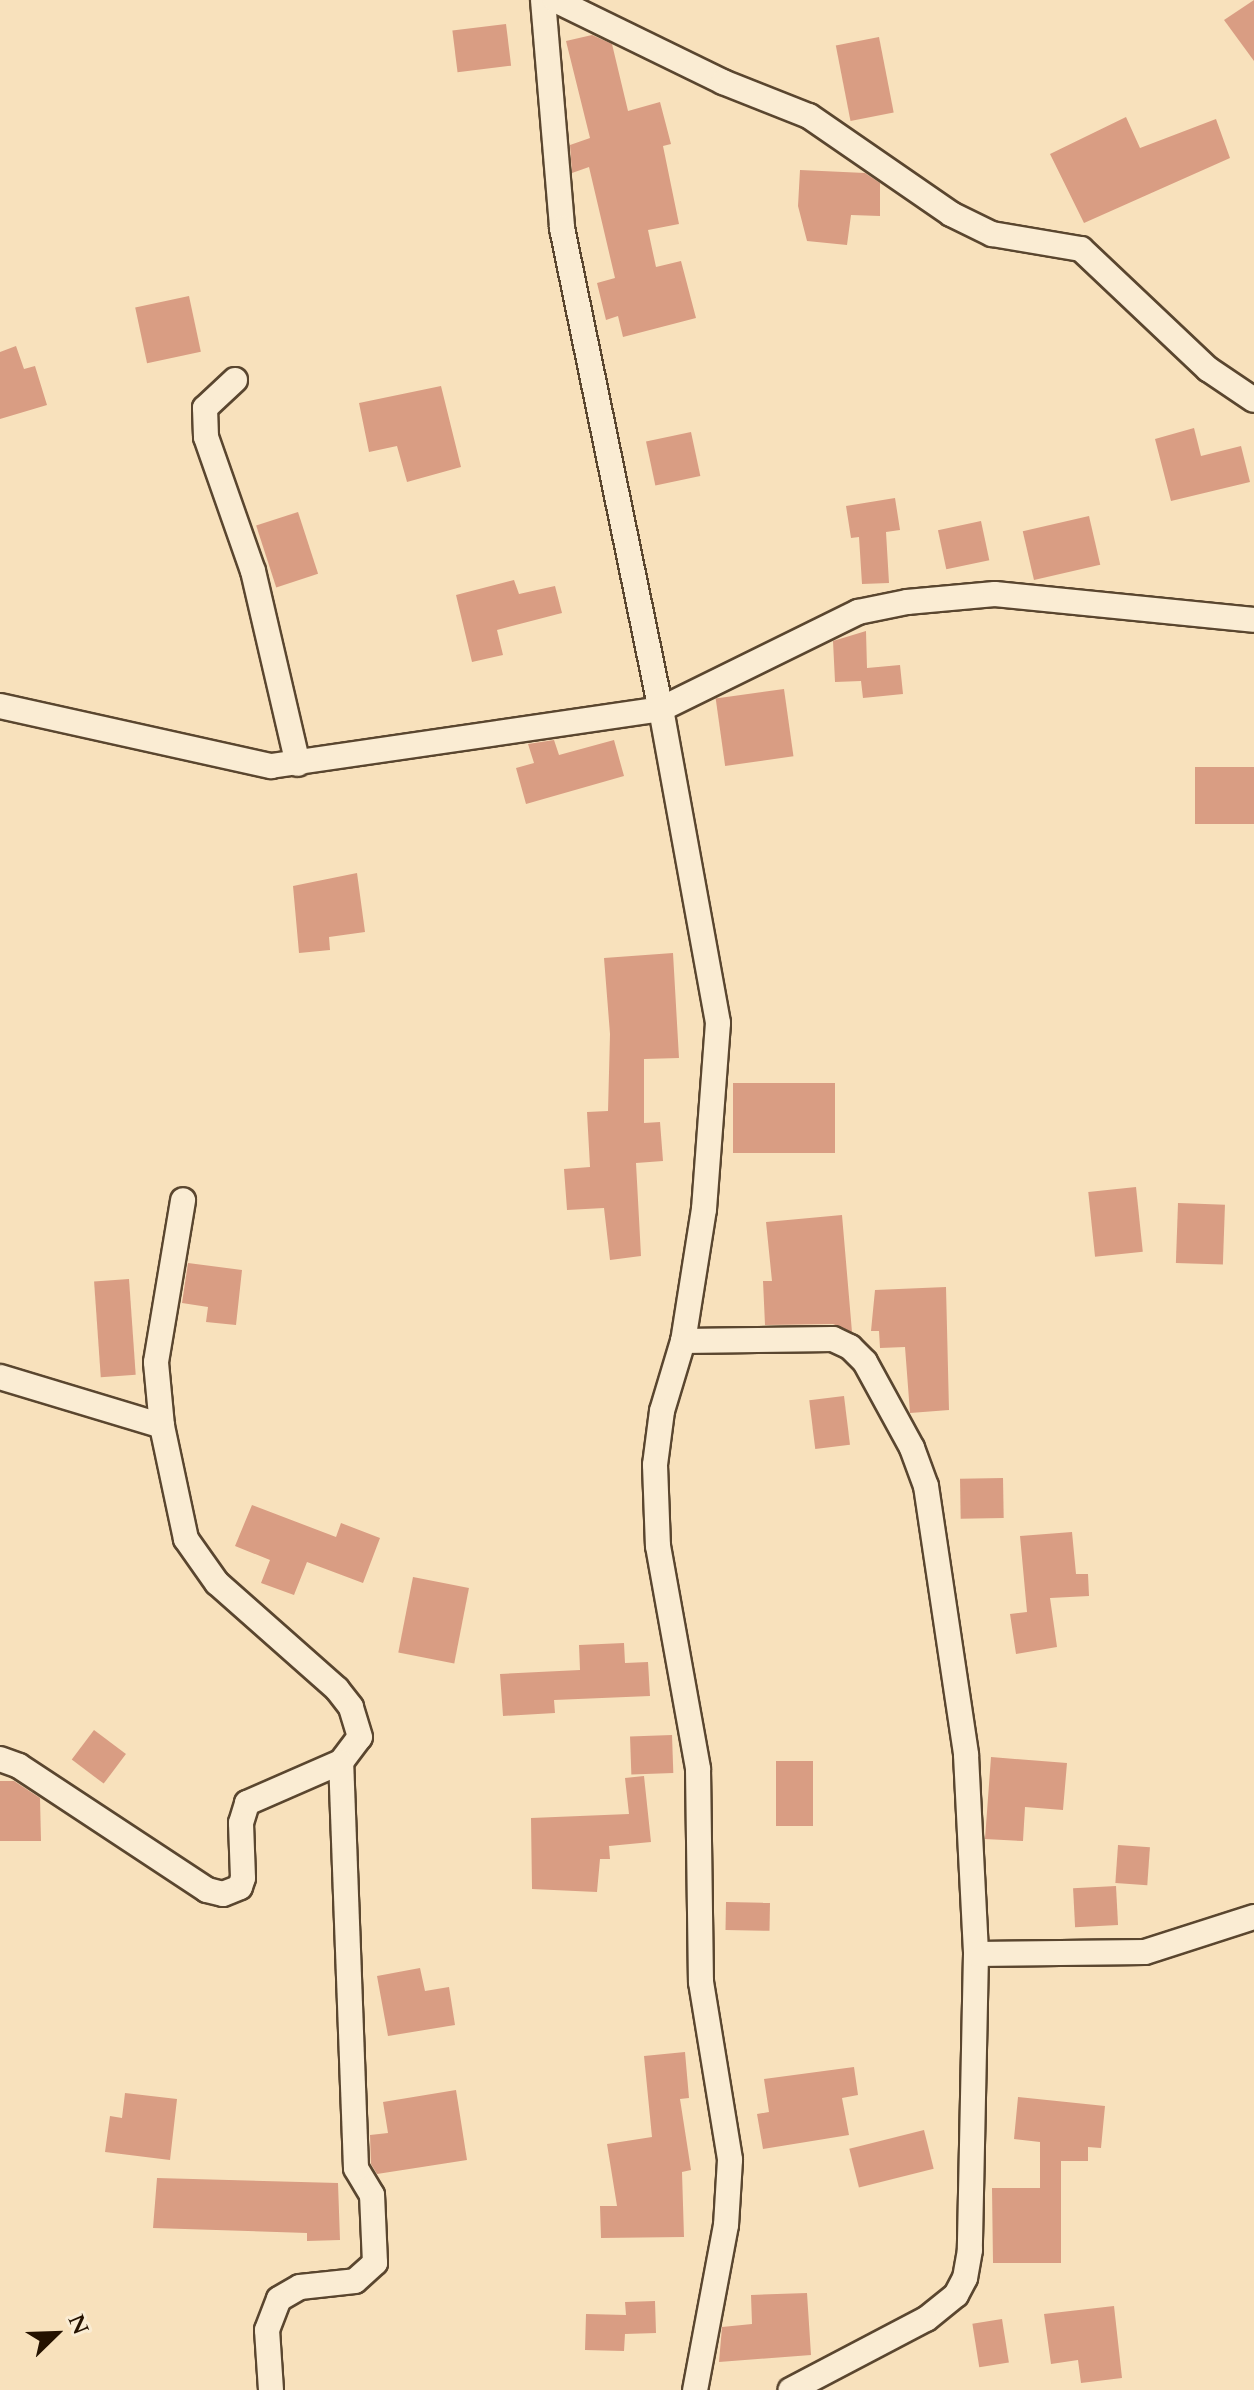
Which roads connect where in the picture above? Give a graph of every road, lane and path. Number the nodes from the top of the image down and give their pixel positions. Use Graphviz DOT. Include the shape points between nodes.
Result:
graph roads {
  1 [pos="543,0"];
  2 [pos="555,0"];
  3 [pos="235,380"];
  4 [pos="1254,400"];
  5 [pos="1254,620"];
  6 [pos="0,706"];
  7 [pos="661,709"];
  8 [pos="298,764"];
  9 [pos="183,1200"];
  10 [pos="683,1341"];
  11 [pos="0,1377"];
  12 [pos="162,1426"];
  13 [pos="0,1759"];
  14 [pos="341,1762"];
  15 [pos="1254,1917"];
  16 [pos="976,1954"];
  17 [pos="271,2390"];
  18 [pos="695,2390"];
  19 [pos="791,2390"];
  1 -- 7 [label="street" via="562,228"];
  2 -- 4 [label="street" via="723,82 809,116 951,214 992,234 1081,249 1208,369"];
  3 -- 8 [label="street" via="205,408 206,437 253,571"];
  5 -- 7 [label="street" via="995,594 907,602 858,612"];
  6 -- 8 [label="street" via="240,763"];
  7 -- 8 [label="street"];
  7 -- 10 [label="street" via="718,1023 704,1209"];
  9 -- 12 [label="street" via="157,1349"];
  10 -- 16 [label="street" via="811,1337 850,1347 865,1362 912,1448 926,1486 966,1755"];
  10 -- 18 [label="street" via="662,1411 655,1501 698,1769 701,1982 730,2160 726,2225"];
  11 -- 12 [label="street"];
  12 -- 14 [label="street" via="186,1539 198,1563 351,1707 360,1737"];
  13 -- 14 [label="street" via="19,1766 207,1890 223,1894 240,1887 241,1823 247,1803"];
  14 -- 17 [label="street" via="356,2168 372,2195 375,2263 355,2281 300,2287 279,2299 267,2330"];
  15 -- 16 [label="street" via="1145,1952"];
  16 -- 19 [label="street" via="970,2250 965,2278 943,2307"];
}
